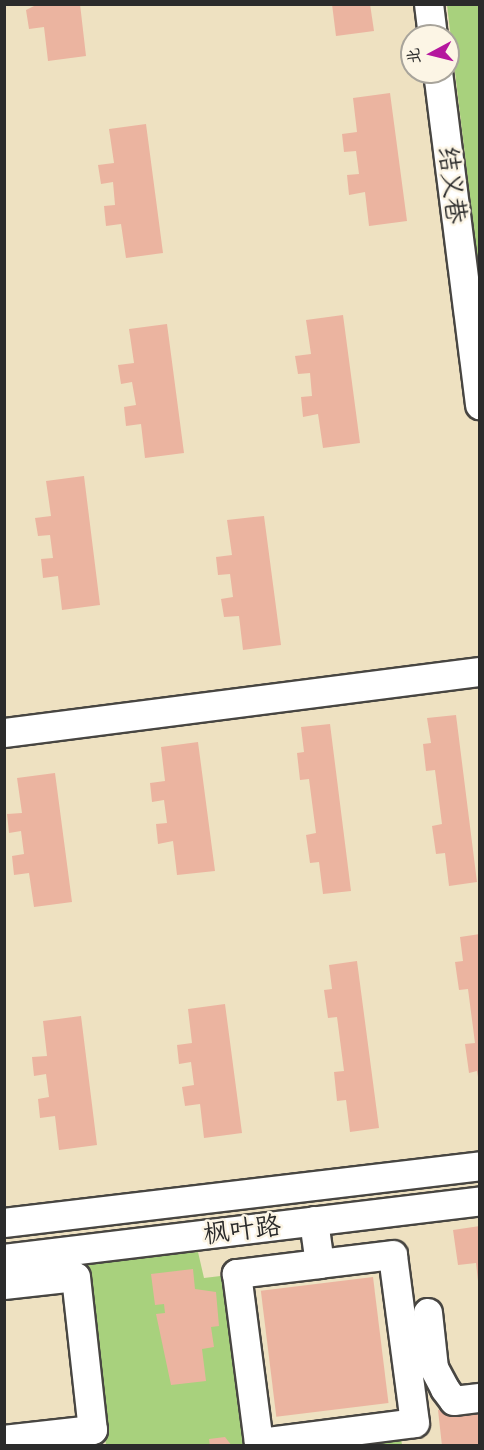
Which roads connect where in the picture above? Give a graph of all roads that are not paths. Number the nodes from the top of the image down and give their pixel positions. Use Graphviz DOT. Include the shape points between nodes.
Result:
graph roads {
  1 [pos="429,4"];
  2 [pos="432,24"];
  3 [pos="440,84"];
  4 [pos="480,405"];
  5 [pos="480,672"];
  6 [pos="4,734"];
  7 [pos="480,1166"];
  8 [pos="480,1201"];
  9 [pos="314,1221"];
  10 [pos="4,1223"];
  11 [pos="4,1259"];
  12 [pos="320,1264"];
  13 [pos="4,1285"];
  14 [pos="428,1313"];
  15 [pos="480,1398"];
  16 [pos="4,1440"];
  1 -- 2 [label="street"];
  3 -- 4 [label="street, 结义巷"];
  5 -- 6 [label="street"];
  7 -- 10 [label="street, 枫叶路"];
  8 -- 9 [label="street, 枫叶路"];
  9 -- 11 [label="street, 枫叶路"];
  9 -- 12 [label="street"];
  12 -- 12 [label="street" via="237,1274 259,1443 414,1423 393,1255"];
  13 -- 16 [label="street" via="76,1277 93,1430"];
  14 -- 15 [label="street" via="434,1368 445,1389 454,1401"];
}
